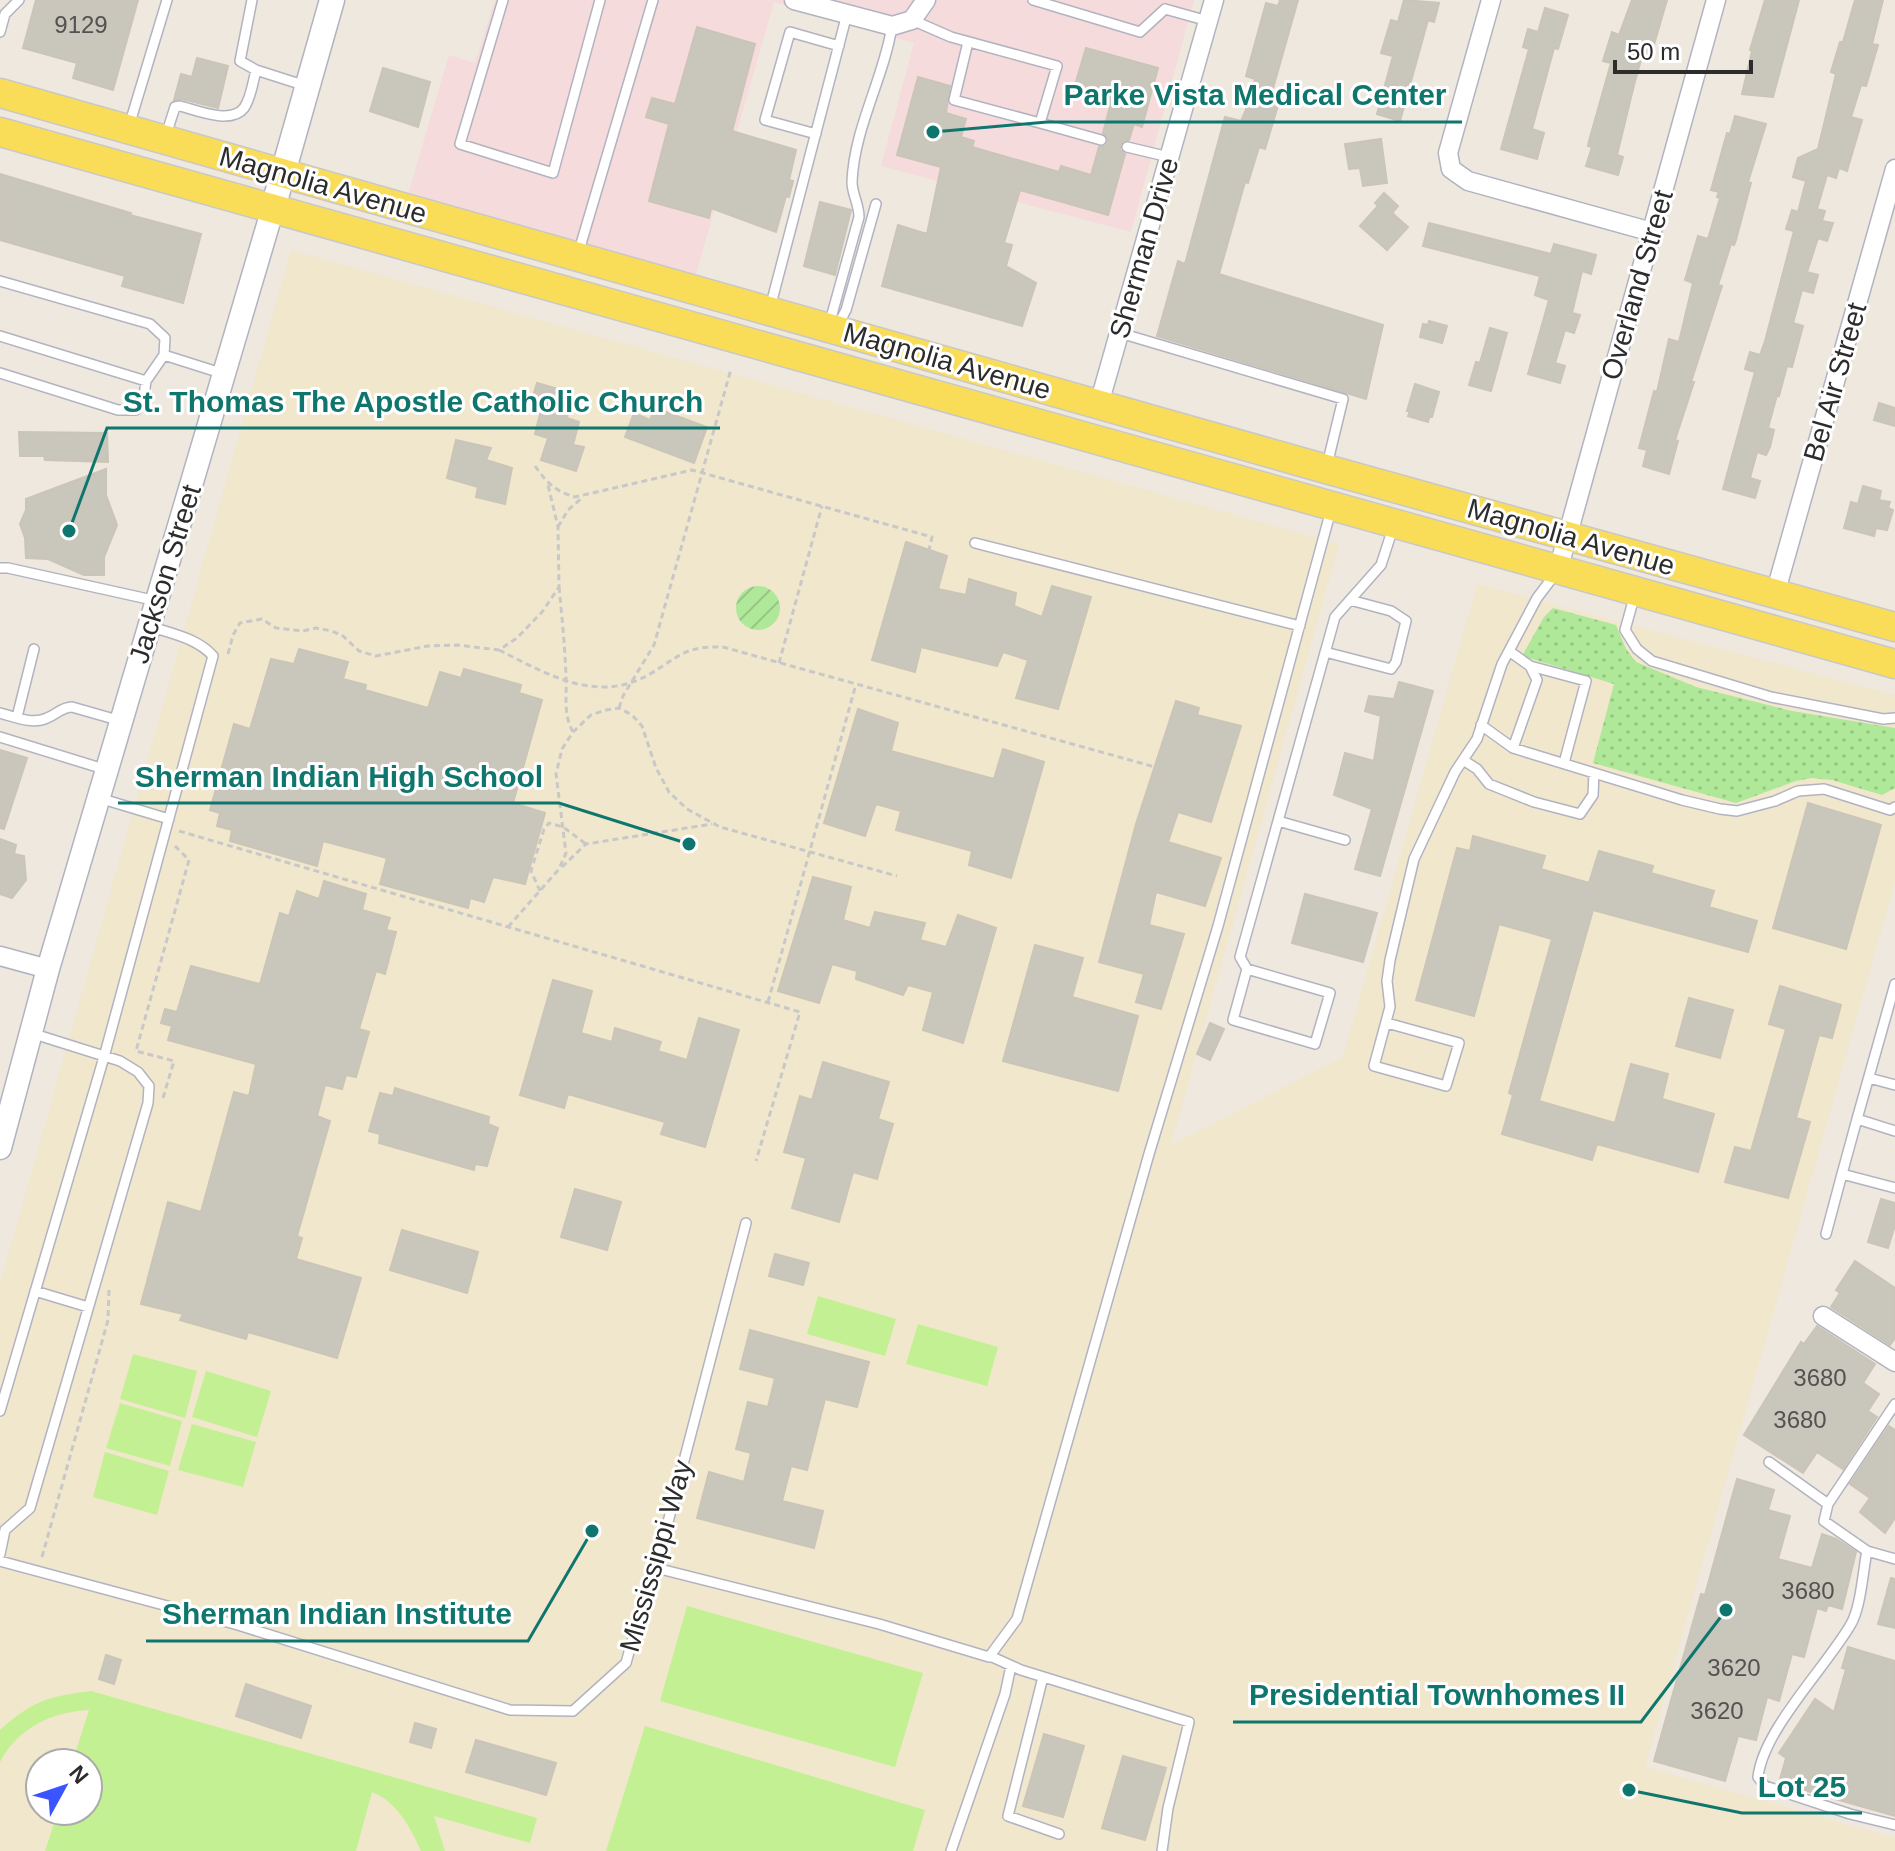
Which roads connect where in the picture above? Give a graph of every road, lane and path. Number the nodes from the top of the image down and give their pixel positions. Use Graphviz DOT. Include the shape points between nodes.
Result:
graph roads {
  1 [pos="19,0"];
  2 [pos="167,0"];
  3 [pos="252,0"];
  4 [pos="332,0"];
  5 [pos="503,0"];
  6 [pos="600,0"];
  7 [pos="653,0"];
  8 [pos="794,0"];
  9 [pos="926,0"];
  10 [pos="1033,0"];
  11 [pos="1214,0"];
  12 [pos="1491,0"];
  13 [pos="1716,0"];
  14 [pos="1164,5"];
  15 [pos="2,13"];
  16 [pos="847,14"];
  17 [pos="912,20"];
  18 [pos="1208,21"];
  19 [pos="892,26"];
  20 [pos="0,32"];
  21 [pos="968,42"];
  22 [pos="839,46"];
  23 [pos="256,70"];
  24 [pos="308,86"];
  25 [pos="0,93"];
  26 [pos="1040,123"];
  27 [pos="128,130"];
  28 [pos="0,132"];
  29 [pos="816,134"];
  30 [pos="165,140"];
  31 [pos="1101,140"];
  32 [pos="1127,147"];
  33 [pos="1169,157"];
  34 [pos="1895,169"];
  35 [pos="283,174"];
  36 [pos="876,204"];
  37 [pos="273,208"];
  38 [pos="1652,232"];
  39 [pos="578,257"];
  40 [pos="0,281"];
  41 [pos="769,311"];
  42 [pos="832,329"];
  43 [pos="1120,333"];
  44 [pos="0,336"];
  45 [pos="164,355"];
  46 [pos="826,362"];
  47 [pos="731,369"];
  48 [pos="0,373"];
  49 [pos="224,374"];
  50 [pos="146,381"];
  51 [pos="1099,404"];
  52 [pos="535,466"];
  53 [pos="1326,469"];
  54 [pos="700,473"];
  55 [pos="548,485"];
  56 [pos="585,494"];
  57 [pos="822,506"];
  58 [pos="1332,506"];
  59 [pos="1394,525"];
  60 [pos="558,527"];
  61 [pos="1566,536"];
  62 [pos="975,543"];
  63 [pos="929,550"];
  64 [pos="0,568"];
  65 [pos="1558,570"];
  66 [pos="559,587"];
  67 [pos="1635,591"];
  68 [pos="1775,594"];
  69 [pos="1350,600"];
  70 [pos="157,601"];
  71 [pos="149,626"];
  72 [pos="1300,626"];
  73 [pos="1895,627"];
  74 [pos="34,649"];
  75 [pos="499,650"];
  76 [pos="1509,651"];
  77 [pos="1325,652"];
  78 [pos="779,663"];
  79 [pos="1895,664"];
  80 [pos="224,665"];
  81 [pos="1530,666"];
  82 [pos="566,681"];
  83 [pos="633,683"];
  84 [pos="856,684"];
  85 [pos="619,708"];
  86 [pos="0,713"];
  87 [pos="17,717"];
  88 [pos="1895,718"];
  89 [pos="121,721"];
  90 [pos="1481,725"];
  91 [pos="573,732"];
  92 [pos="0,737"];
  93 [pos="1513,748"];
  94 [pos="1463,760"];
  95 [pos="1564,763"];
  96 [pos="1155,767"];
  97 [pos="107,770"];
  98 [pos="1594,773"];
  99 [pos="98,798"];
  100 [pos="1895,807"];
  101 [pos="169,819"];
  102 [pos="1278,821"];
  103 [pos="714,824"];
  104 [pos="563,827"];
  105 [pos="179,831"];
  106 [pos="1345,840"];
  107 [pos="586,844"];
  108 [pos="175,847"];
  109 [pos="809,852"];
  110 [pos="559,869"];
  111 [pos="897,876"];
  112 [pos="540,891"];
  113 [pos="508,927"];
  114 [pos="0,956"];
  115 [pos="48,969"];
  116 [pos="1247,969"];
  117 [pos="1895,984"];
  118 [pos="768,1002"];
  119 [pos="1387,1023"];
  120 [pos="31,1033"];
  121 [pos="104,1057"];
  122 [pos="1869,1078"];
  123 [pos="1895,1085"];
  124 [pos="161,1107"];
  125 [pos="1857,1119"];
  126 [pos="1895,1131"];
  127 [pos="0,1148"];
  128 [pos="756,1161"];
  129 [pos="1842,1174"];
  130 [pos="1895,1188"];
  131 [pos="746,1223"];
  132 [pos="1826,1234"];
  133 [pos="35,1291"];
  134 [pos="108,1291"];
  135 [pos="88,1307"];
  136 [pos="1823,1316"];
  137 [pos="1895,1362"];
  138 [pos="1895,1404"];
  139 [pos="0,1411"];
  140 [pos="1769,1462"];
  141 [pos="1828,1504"];
  142 [pos="2,1526"];
  143 [pos="1867,1551"];
  144 [pos="0,1554"];
  145 [pos="1895,1559"];
  146 [pos="0,1561"];
  147 [pos="656,1568"];
  148 [pos="38,1571"];
  149 [pos="990,1656"];
  150 [pos="1011,1666"];
  151 [pos="1043,1677"];
  152 [pos="1895,1825"];
  153 [pos="1059,1834"];
  154 [pos="951,1851"];
  155 [pos="1162,1851"];
  1 -- 15 [label="lane"];
  2 -- 27 [label="lane"];
  3 -- 23 [label="lane" via="240,61"];
  4 -- 24 [label="main road, Jackson Street"];
  5 -- 6 [label="lane" via="460,144 553,173"];
  7 -- 39 [label="lane"];
  8 -- 16 [label="street"];
  9 -- 17 [label="street"];
  10 -- 14 [label="lane" via="1140,32"];
  11 -- 18 [label="street, Sherman Drive"];
  12 -- 38 [label="street" via="1448,153 1451,169 1468,181"];
  13 -- 38 [label="street, Overland Street"];
  14 -- 18 [label="lane"];
  15 -- 20 [label="lane"];
  16 -- 19 [label="street"];
  16 -- 22 [label="lane"];
  17 -- 19 [label="street"];
  17 -- 21 [label="lane"];
  18 -- 33 [label="street, Sherman Drive"];
  19 -- 42 [label="lane" via="858,149 852,180 859,217"];
  21 -- 26 [label="lane" via="954,100"];
  21 -- 26 [label="lane" via="1057,66"];
  22 -- 29 [label="lane"];
  22 -- 29 [label="lane" via="790,32 765,120"];
  23 -- 24 [label="lane"];
  23 -- 30 [label="lane" via="240,112 220,115 175,107"];
  24 -- 35 [label="main road, Jackson Street"];
  25 -- 27 [label="main road, Magnolia Avenue"];
  26 -- 31 [label="lane"];
  27 -- 30 [label="main road, Magnolia Avenue"];
  28 -- 37 [label="main road, Magnolia Avenue"];
  29 -- 41 [label="lane"];
  30 -- 35 [label="main road, Magnolia Avenue"];
  32 -- 33 [label="lane"];
  33 -- 43 [label="street, Sherman Drive"];
  34 -- 68 [label="street, Bel Air Street"];
  35 -- 37 [label="main road, Jackson Street"];
  35 -- 39 [label="main road, Magnolia Avenue"];
  36 -- 42 [label="lane" via="846,310"];
  37 -- 46 [label="main road, Magnolia Avenue"];
  37 -- 49 [label="street, Jackson Street"];
  38 -- 61 [label="street, Overland Street"];
  39 -- 41 [label="main road, Magnolia Avenue"];
  40 -- 45 [label="lane" via="150,324 165,338"];
  41 -- 42 [label="main road, Magnolia Avenue"];
  42 -- 46 [label="main road"];
  42 -- 51 [label="main road, Magnolia Avenue"];
  43 -- 51 [label="street, Sherman Drive"];
  43 -- 53 [label="lane" via="1343,399"];
  44 -- 50 [label="lane"];
  45 -- 49 [label="lane"];
  45 -- 50 [label="lane"];
  46 -- 58 [label="main road, Magnolia Avenue"];
  47 -- 54 [label="path"];
  48 -- 50 [label="lane" via="118,410 136,410 143,403"];
  49 -- 70 [label="street, Jackson Street"];
  51 -- 53 [label="main road, Magnolia Avenue"];
  52 -- 55 [label="path"];
  53 -- 61 [label="main road, Magnolia Avenue"];
  54 -- 56 [label="path" via="692,470"];
  54 -- 57 [label="path"];
  54 -- 83 [label="path" via="654,645"];
  55 -- 56 [label="path" via="575,497"];
  55 -- 60 [label="path"];
  56 -- 60 [label="path"];
  57 -- 63 [label="path" via="932,537"];
  57 -- 78 [label="path"];
  58 -- 59 [label="main road, Magnolia Avenue"];
  58 -- 72 [label="lane"];
  59 -- 65 [label="main road, Magnolia Avenue"];
  59 -- 69 [label="lane" via="1381,565"];
  60 -- 66 [label="path"];
  61 -- 65 [label="street, Overland Street"];
  61 -- 68 [label="main road, Magnolia Avenue"];
  62 -- 72 [label="lane"];
  64 -- 70 [label="lane"];
  65 -- 67 [label="main road, Magnolia Avenue"];
  65 -- 76 [label="lane"];
  66 -- 75 [label="path" via="542,612"];
  66 -- 82 [label="path"];
  67 -- 79 [label="main road, Magnolia Avenue"];
  67 -- 88 [label="lane" via="1625,630 1652,661 1771,697"];
  68 -- 73 [label="main road, Magnolia Avenue"];
  69 -- 77 [label="lane" via="1335,617"];
  69 -- 77 [label="lane" via="1391,611 1406,621 1396,662 1391,669"];
  70 -- 71 [label="street, Jackson Street"];
  71 -- 89 [label="street, Jackson Street"];
  71 -- 101 [label="lane" via="194,641 213,656"];
  72 -- 149 [label="lane" via="1017,1619"];
  74 -- 87 [label="lane"];
  75 -- 80 [label="path" via="428,646 376,656 359,651 332,631 276,628 262,619 240,623"];
  75 -- 82 [label="path"];
  76 -- 81 [label="lane"];
  76 -- 90 [label="lane"];
  77 -- 102 [label="lane"];
  78 -- 83 [label="path" via="723,647 702,647 680,653"];
  78 -- 84 [label="path"];
  81 -- 93 [label="lane" via="1537,680"];
  81 -- 95 [label="lane" via="1586,681"];
  82 -- 83 [label="path" via="582,687"];
  82 -- 91 [label="path" via="564,703"];
  83 -- 85 [label="path"];
  84 -- 96 [label="path"];
  84 -- 109 [label="path"];
  85 -- 91 [label="path" via="591,715"];
  85 -- 103 [label="path" via="642,726 669,792"];
  86 -- 87 [label="lane"];
  87 -- 89 [label="lane" via="35,722 72,707"];
  89 -- 97 [label="street, Jackson Street"];
  90 -- 93 [label="lane"];
  90 -- 94 [label="lane"];
  91 -- 104 [label="path" via="556,774"];
  92 -- 97 [label="lane"];
  93 -- 95 [label="lane"];
  94 -- 98 [label="lane" via="1489,784 1580,814 1593,795"];
  94 -- 119 [label="lane" via="1414,860 1390,960"];
  95 -- 98 [label="lane"];
  97 -- 99 [label="street, Jackson Street"];
  98 -- 100 [label="lane" via="1737,811 1798,791 1824,789 1890,810"];
  99 -- 101 [label="lane"];
  99 -- 115 [label="street, Jackson Street"];
  101 -- 121 [label="lane"];
  102 -- 106 [label="lane"];
  102 -- 116 [label="lane" via="1240,957"];
  103 -- 107 [label="path"];
  103 -- 109 [label="path"];
  104 -- 107 [label="path"];
  104 -- 110 [label="path" via="566,853"];
  104 -- 112 [label="path" via="549,823 544,829 531,871"];
  105 -- 113 [label="path"];
  107 -- 110 [label="path"];
  108 -- 124 [label="path" via="189,860 136,1051 174,1061"];
  109 -- 111 [label="path"];
  109 -- 118 [label="path"];
  110 -- 112 [label="path"];
  112 -- 113 [label="path"];
  113 -- 118 [label="path"];
  114 -- 115 [label="street"];
  115 -- 120 [label="street, Jackson Street"];
  116 -- 116 [label="lane" via="1233,1020 1315,1044 1330,993"];
  117 -- 122 [label="lane"];
  118 -- 128 [label="path" via="800,1012"];
  119 -- 119 [label="lane" via="1459,1043 1446,1086 1374,1066"];
  120 -- 121 [label="lane"];
  120 -- 127 [label="street, Jackson Street"];
  121 -- 133 [label="lane"];
  121 -- 135 [label="lane" via="142,1077 149,1086 148,1103"];
  122 -- 123 [label="lane"];
  122 -- 125 [label="lane"];
  125 -- 126 [label="lane"];
  125 -- 129 [label="lane"];
  129 -- 130 [label="lane"];
  129 -- 132 [label="lane"];
  131 -- 147 [label="lane, Mississippi Way"];
  133 -- 135 [label="lane"];
  133 -- 139 [label="lane"];
  134 -- 148 [label="path" via="108,1320"];
  135 -- 142 [label="lane" via="30,1508"];
  136 -- 137 [label="street"];
  138 -- 141 [label="lane"];
  140 -- 141 [label="lane"];
  141 -- 143 [label="lane" via="1824,1521"];
  142 -- 144 [label="lane"];
  143 -- 145 [label="lane"];
  143 -- 152 [label="lane" via="1853,1621 1759,1760 1758,1777 1765,1786"];
  146 -- 148 [label="lane, Mississippi Way"];
  147 -- 148 [label="lane, Mississippi Way" via="626,1663 573,1711 510,1710 238,1625"];
  147 -- 149 [label="lane"];
  149 -- 150 [label="lane"];
  150 -- 151 [label="lane"];
  150 -- 154 [label="lane"];
  151 -- 153 [label="lane" via="1008,1816"];
  151 -- 155 [label="lane" via="1189,1722"];
}
